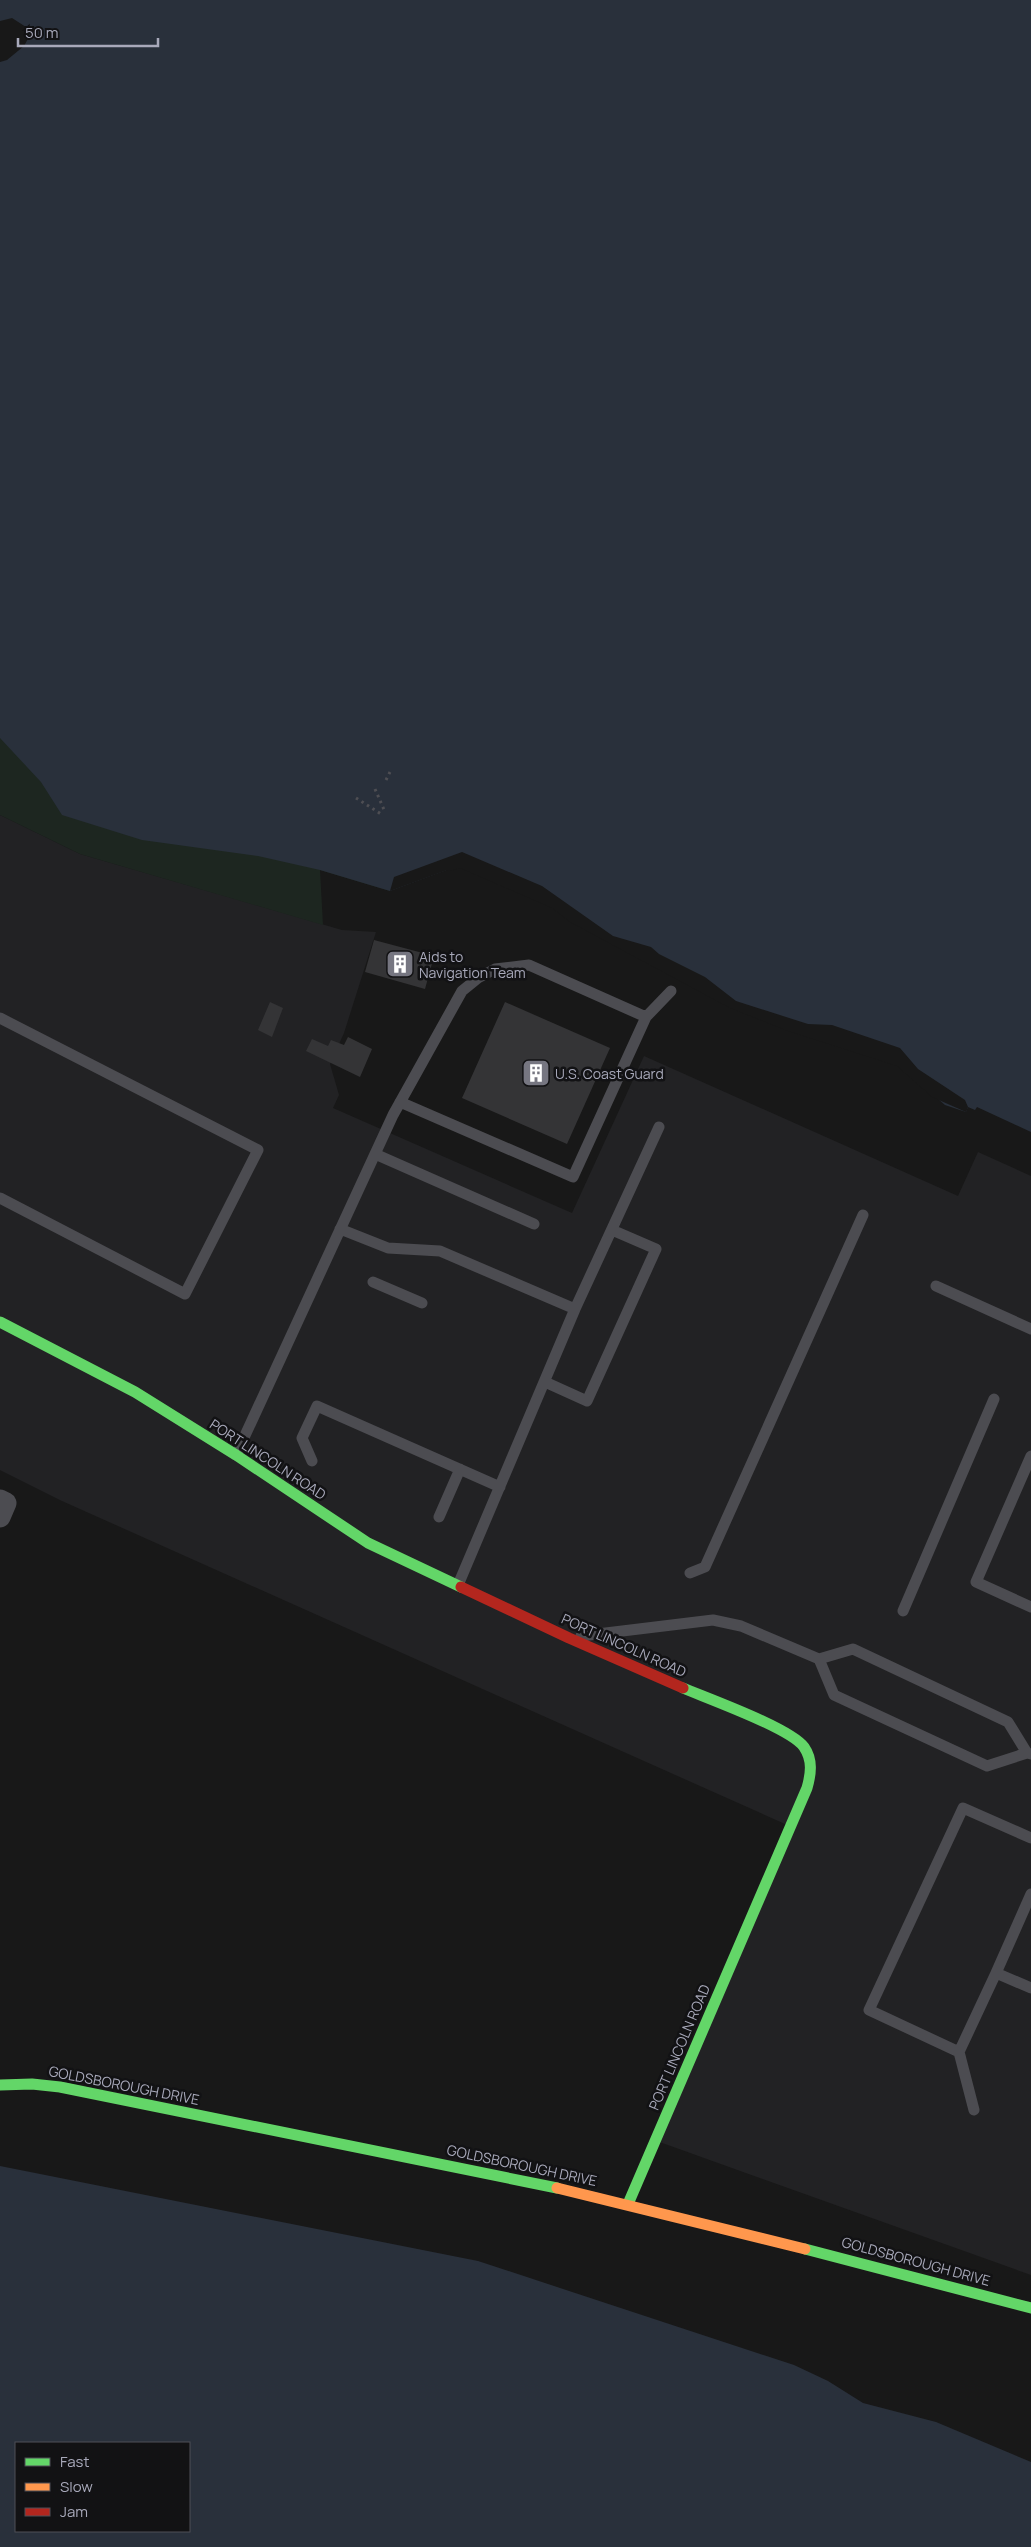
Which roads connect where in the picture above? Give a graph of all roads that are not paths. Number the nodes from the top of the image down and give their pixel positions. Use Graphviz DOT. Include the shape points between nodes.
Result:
graph roads {
  1 [pos="671,991"];
  2 [pos="646,1017"];
  3 [pos="0,1018"];
  4 [pos="400,1102"];
  5 [pos="659,1127"];
  6 [pos="375,1154"];
  7 [pos="0,1198"];
  8 [pos="863,1215"];
  9 [pos="534,1224"];
  10 [pos="340,1229"];
  11 [pos="612,1230"];
  12 [pos="373,1282"];
  13 [pos="936,1286"];
  14 [pos="422,1303"];
  15 [pos="575,1310"];
  16 [pos="0,1322"];
  17 [pos="1031,1329"];
  18 [pos="544,1382"];
  19 [pos="994,1399"];
  20 [pos="236,1455"];
  21 [pos="1031,1456"];
  22 [pos="312,1461"];
  23 [pos="460,1470"];
  24 [pos="500,1487"];
  25 [pos="439,1517"];
  26 [pos="690,1573"];
  27 [pos="458,1586"];
  28 [pos="1031,1607"];
  29 [pos="903,1610"];
  30 [pos="570,1638"];
  31 [pos="819,1659"];
  32 [pos="1029,1753"];
  33 [pos="1031,1838"];
  34 [pos="1031,1894"];
  35 [pos="996,1973"];
  36 [pos="1031,1988"];
  37 [pos="959,2052"];
  38 [pos="0,2085"];
  39 [pos="974,2110"];
  40 [pos="628,2204"];
  41 [pos="1031,2308"];
  1 -- 2 [label="lane"];
  2 -- 4 [label="lane" via="529,965 496,968 462,991"];
  2 -- 4 [label="lane" via="572,1177"];
  3 -- 7 [label="lane" via="258,1150 185,1294"];
  4 -- 6 [label="lane"];
  5 -- 11 [label="lane"];
  6 -- 9 [label="lane"];
  6 -- 10 [label="lane"];
  8 -- 26 [label="lane" via="705,1567"];
  10 -- 15 [label="lane" via="388,1248 440,1251"];
  10 -- 20 [label="lane"];
  11 -- 15 [label="lane"];
  11 -- 18 [label="lane" via="656,1249 586,1401"];
  12 -- 14 [label="lane"];
  13 -- 17 [label="lane"];
  15 -- 18 [label="lane"];
  16 -- 20 [label="street, PORT LINCOLN ROAD" via="135,1392"];
  18 -- 24 [label="lane"];
  19 -- 29 [label="lane"];
  20 -- 27 [label="street, PORT LINCOLN ROAD" via="368,1543"];
  21 -- 28 [label="lane" via="976,1582"];
  22 -- 23 [label="lane" via="302,1438 317,1406"];
  23 -- 24 [label="lane"];
  23 -- 25 [label="lane"];
  24 -- 27 [label="lane"];
  27 -- 30 [label="street, PORT LINCOLN ROAD"];
  30 -- 31 [label="lane" via="713,1620 741,1626"];
  30 -- 40 [label="street, PORT LINCOLN ROAD" via="792,1735 812,1758 806,1788"];
  31 -- 32 [label="lane" via="853,1648 1008,1722"];
  31 -- 32 [label="lane" via="834,1695 987,1766"];
  33 -- 37 [label="lane" via="962,1808 869,2010"];
  34 -- 35 [label="lane"];
  35 -- 36 [label="lane"];
  35 -- 37 [label="lane"];
  37 -- 39 [label="lane"];
  38 -- 40 [label="street, GOLDSBOROUGH DRIVE" via="60,2087 496,2174"];
  40 -- 41 [label="street, GOLDSBOROUGH DRIVE"];
}
